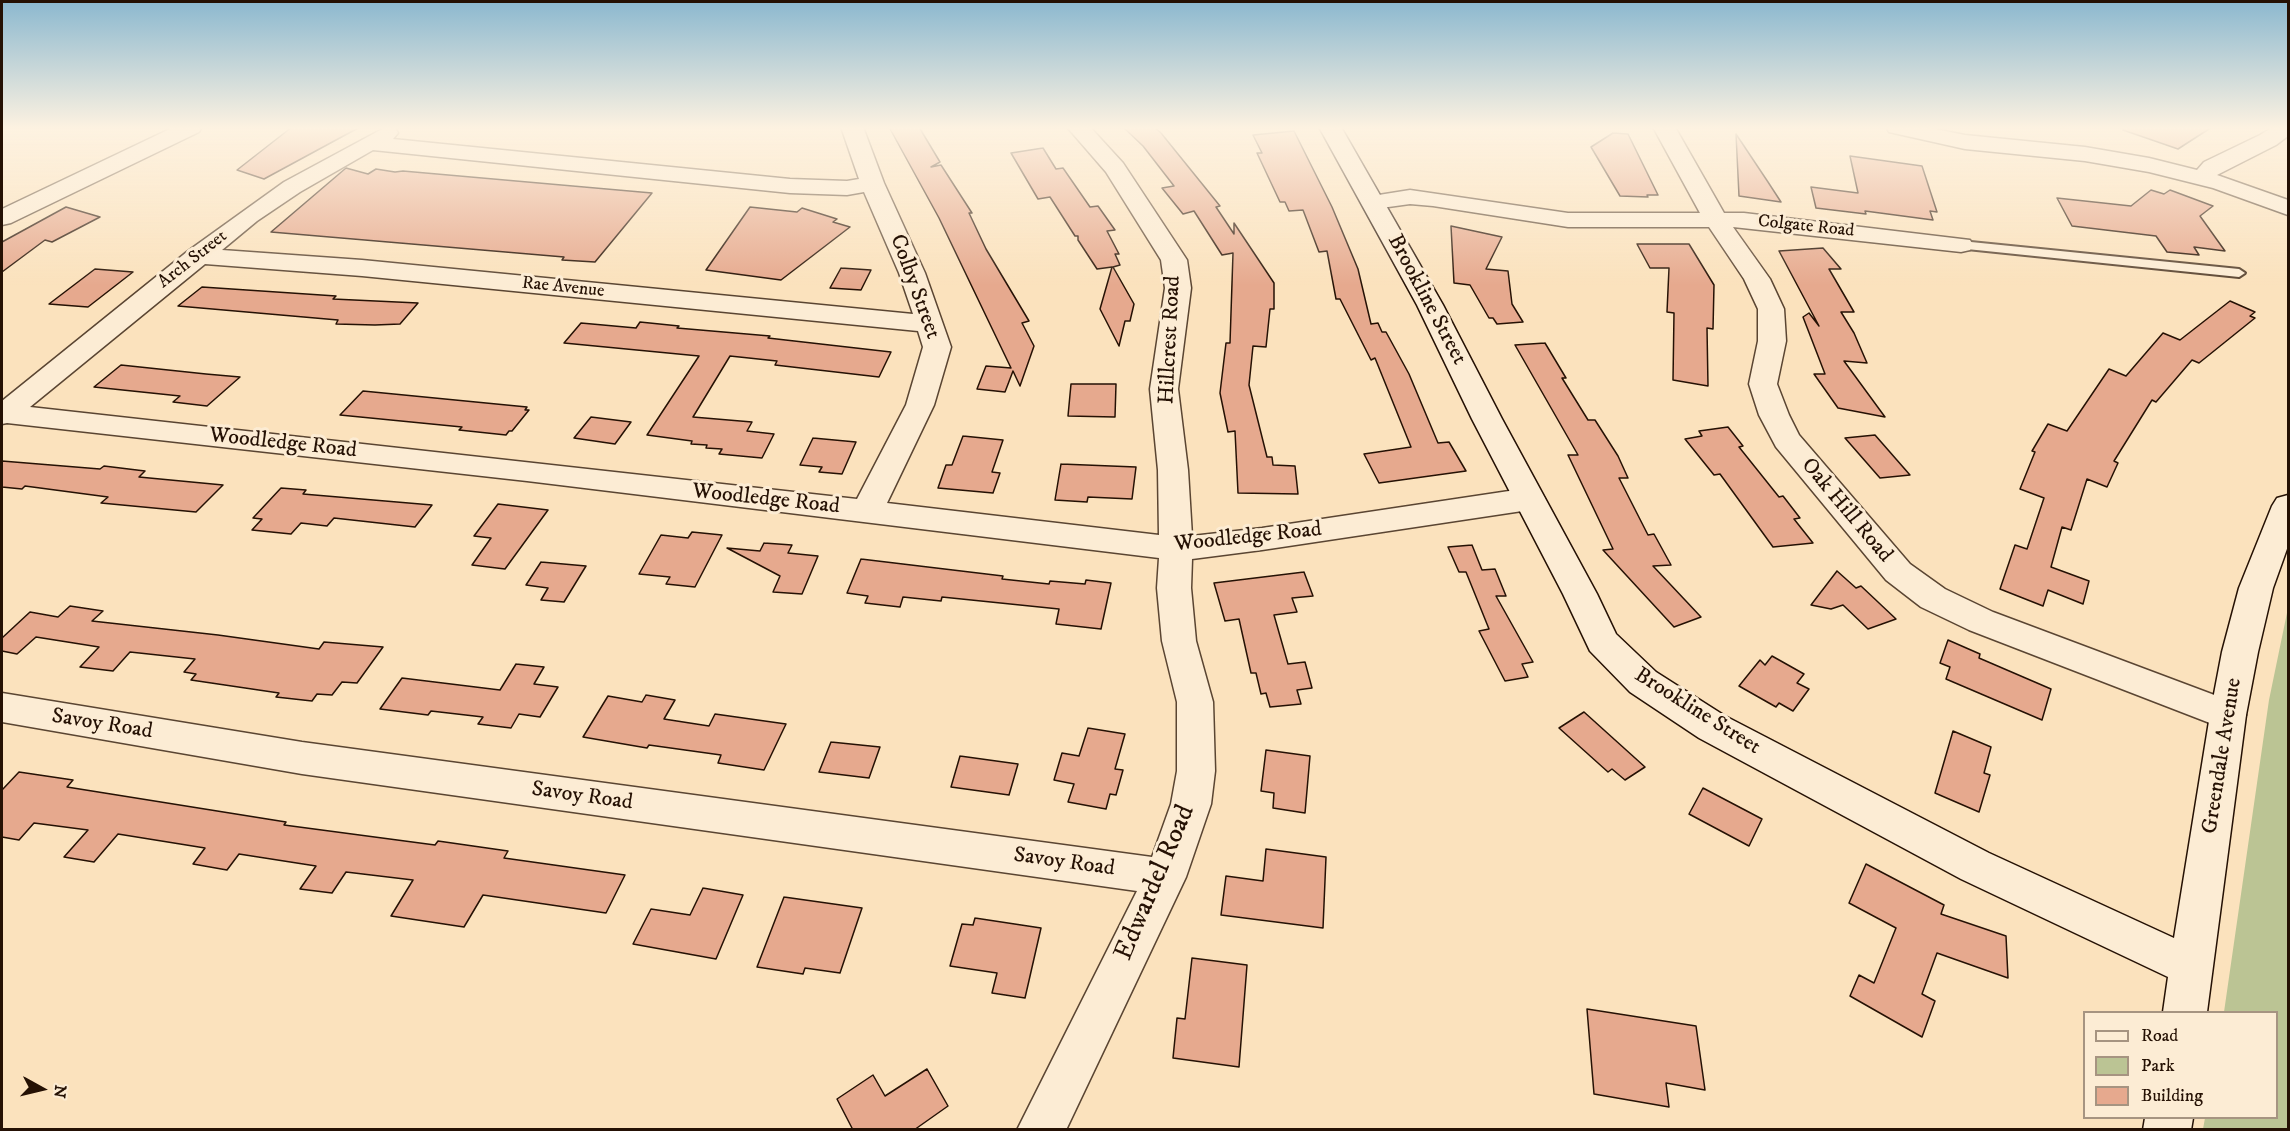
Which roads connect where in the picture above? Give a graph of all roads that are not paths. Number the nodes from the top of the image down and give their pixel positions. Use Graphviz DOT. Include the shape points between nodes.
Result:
graph roads {
  1 [pos="81,180"];
  2 [pos="305,180"];
  3 [pos="729,180"];
  4 [pos="871,180"];
  5 [pos="1123,180"];
  6 [pos="1361,180"];
  7 [pos="1693,180"];
  8 [pos="2208,180"];
  9 [pos="872,183"];
  10 [pos="1374,202"];
  11 [pos="2289,208"];
  12 [pos="2,218"];
  13 [pos="1715,219"];
  14 [pos="1961,245"];
  15 [pos="197,256"];
  16 [pos="2239,273"];
  17 [pos="928,324"];
  18 [pos="2,413"];
  19 [pos="1529,499"];
  20 [pos="2289,506"];
  21 [pos="867,511"];
  22 [pos="1176,549"];
  23 [pos="2,708"];
  24 [pos="2228,715"];
  25 [pos="1165,877"];
  26 [pos="2192,967"];
  27 [pos="2185,1011"];
  28 [pos="1041,1130"];
  1 -- 12 [label="street"];
  2 -- 15 [label="street, Arch Street"];
  3 -- 9 [label="street" via="847,188"];
  4 -- 9 [label="street, Colby Street"];
  5 -- 22 [label="street, Hillcrest Road" via="1174,260 1178,288 1164,389"];
  6 -- 10 [label="street, Brookline Street"];
  7 -- 13 [label="street, Oak Hill Road"];
  8 -- 11 [label="street"];
  9 -- 17 [label="street, Colby Street" via="912,273"];
  10 -- 13 [label="street, Colgate Road" via="1410,197 1433,199 1568,220"];
  10 -- 19 [label="street, Brookline Street"];
  13 -- 14 [label="street, Colgate Road"];
  13 -- 24 [label="street, Oak Hill Road" via="1757,279 1772,309 1772,341 1763,384 1774,415 1787,440 1898,572 1933,598 1981,621"];
  14 -- 16 [label="lane, Colgate Road"];
  15 -- 17 [label="street, Rae Avenue" via="362,268"];
  15 -- 18 [label="street, Arch Street"];
  17 -- 21 [label="street, Colby Street" via="937,347 920,405"];
  18 -- 21 [label="street, Woodledge Road"];
  19 -- 22 [label="street, Woodledge Road"];
  19 -- 26 [label="street, Brookline Street" via="1602,642 1643,682 1713,727 1975,866"];
  20 -- 24 [label="street, Greendale Avenue" via="2251,609"];
  21 -- 22 [label="street, Woodledge Road"];
  22 -- 25 [label="street, Edwardel Road" via="1174,588 1179,641 1195,702 1196,771 1191,804"];
  23 -- 25 [label="street, Savoy Road" via="302,758"];
  24 -- 26 [label="street, Greendale Avenue"];
  25 -- 28 [label="street, Edwardel Road"];
  26 -- 27 [label="street, Greendale Avenue"];
}
